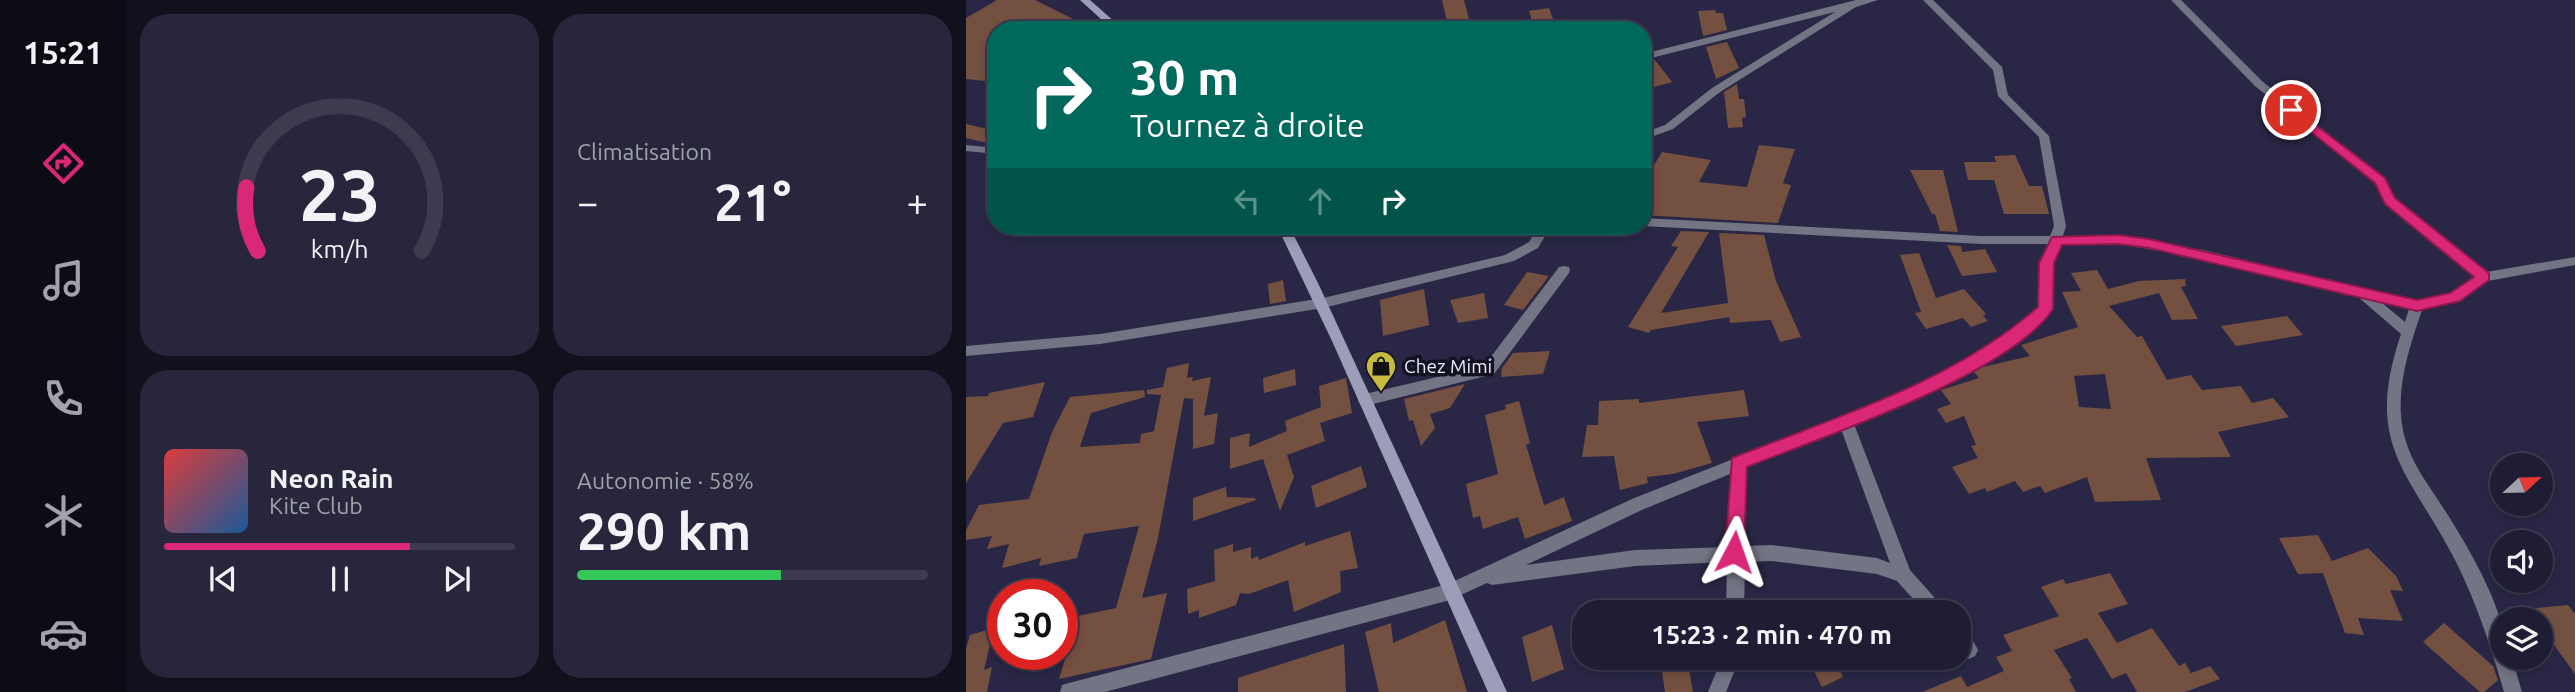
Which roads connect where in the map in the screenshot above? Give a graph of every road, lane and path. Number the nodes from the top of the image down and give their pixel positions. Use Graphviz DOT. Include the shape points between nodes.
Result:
graph roads {
  1 [pos="1085,0"];
  2 [pos="1873,0"];
  3 [pos="1928,0"];
  4 [pos="2176,0"];
  5 [pos="1856,3"];
  6 [pos="1109,21"];
  7 [pos="1652,55"];
  8 [pos="1652,134"];
  9 [pos="966,148"];
  10 [pos="987,150"];
  11 [pos="1652,222"];
  12 [pos="1288,235"];
  13 [pos="1540,235"];
  14 [pos="2057,241"];
  15 [pos="2575,261"];
  16 [pos="1564,270"];
  17 [pos="2484,277"];
  18 [pos="2358,290"];
  19 [pos="1323,303"];
  20 [pos="2417,306"];
  21 [pos="2406,331"];
  22 [pos="966,351"];
  23 [pos="1365,400"];
  24 [pos="1846,422"];
  25 [pos="1738,463"];
  26 [pos="1734,552"];
  27 [pos="1903,575"];
  28 [pos="1480,578"];
  29 [pos="1450,592"];
  30 [pos="1735,600"];
  31 [pos="1925,600"];
  32 [pos="2490,621"];
  33 [pos="1726,670"];
  34 [pos="2507,670"];
  35 [pos="1069,692"];
  36 [pos="1498,692"];
  37 [pos="1717,692"];
  38 [pos="2513,692"];
  1 -- 6 [label="street"];
  2 -- 5 [label="street"];
  3 -- 14 [label="street" via="1998,69 2003,96 2044,135 2059,210"];
  4 -- 17 [label="street" via="2259,84 2380,181 2389,201"];
  5 -- 7 [label="street"];
  5 -- 8 [label="street" via="1716,90 1669,127"];
  9 -- 10 [label="street"];
  11 -- 14 [label="street"];
  12 -- 19 [label="street"];
  13 -- 19 [label="street" via="1534,245 1508,258"];
  14 -- 18 [label="street" via="2149,243"];
  14 -- 24 [label="street" via="2047,263 2045,309 2040,317 1975,362"];
  15 -- 17 [label="street"];
  16 -- 23 [label="street" via="1489,370"];
  17 -- 20 [label="street" via="2455,298"];
  18 -- 20 [label="street"];
  18 -- 21 [label="street"];
  19 -- 22 [label="street" via="1100,339"];
  19 -- 23 [label="street"];
  20 -- 21 [label="street"];
  21 -- 32 [label="street" via="2395,394 2399,446 2474,579"];
  23 -- 29 [label="street"];
  24 -- 25 [label="street"];
  24 -- 27 [label="street"];
  25 -- 26 [label="street"];
  25 -- 28 [label="street"];
  26 -- 27 [label="street" via="1819,558 1877,566"];
  26 -- 28 [label="street" via="1635,558"];
  26 -- 30 [label="street"];
  27 -- 31 [label="street"];
  28 -- 29 [label="street"];
  29 -- 35 [label="street"];
  29 -- 36 [label="street"];
  33 -- 37 [label="street"];
  34 -- 38 [label="street"];
}
